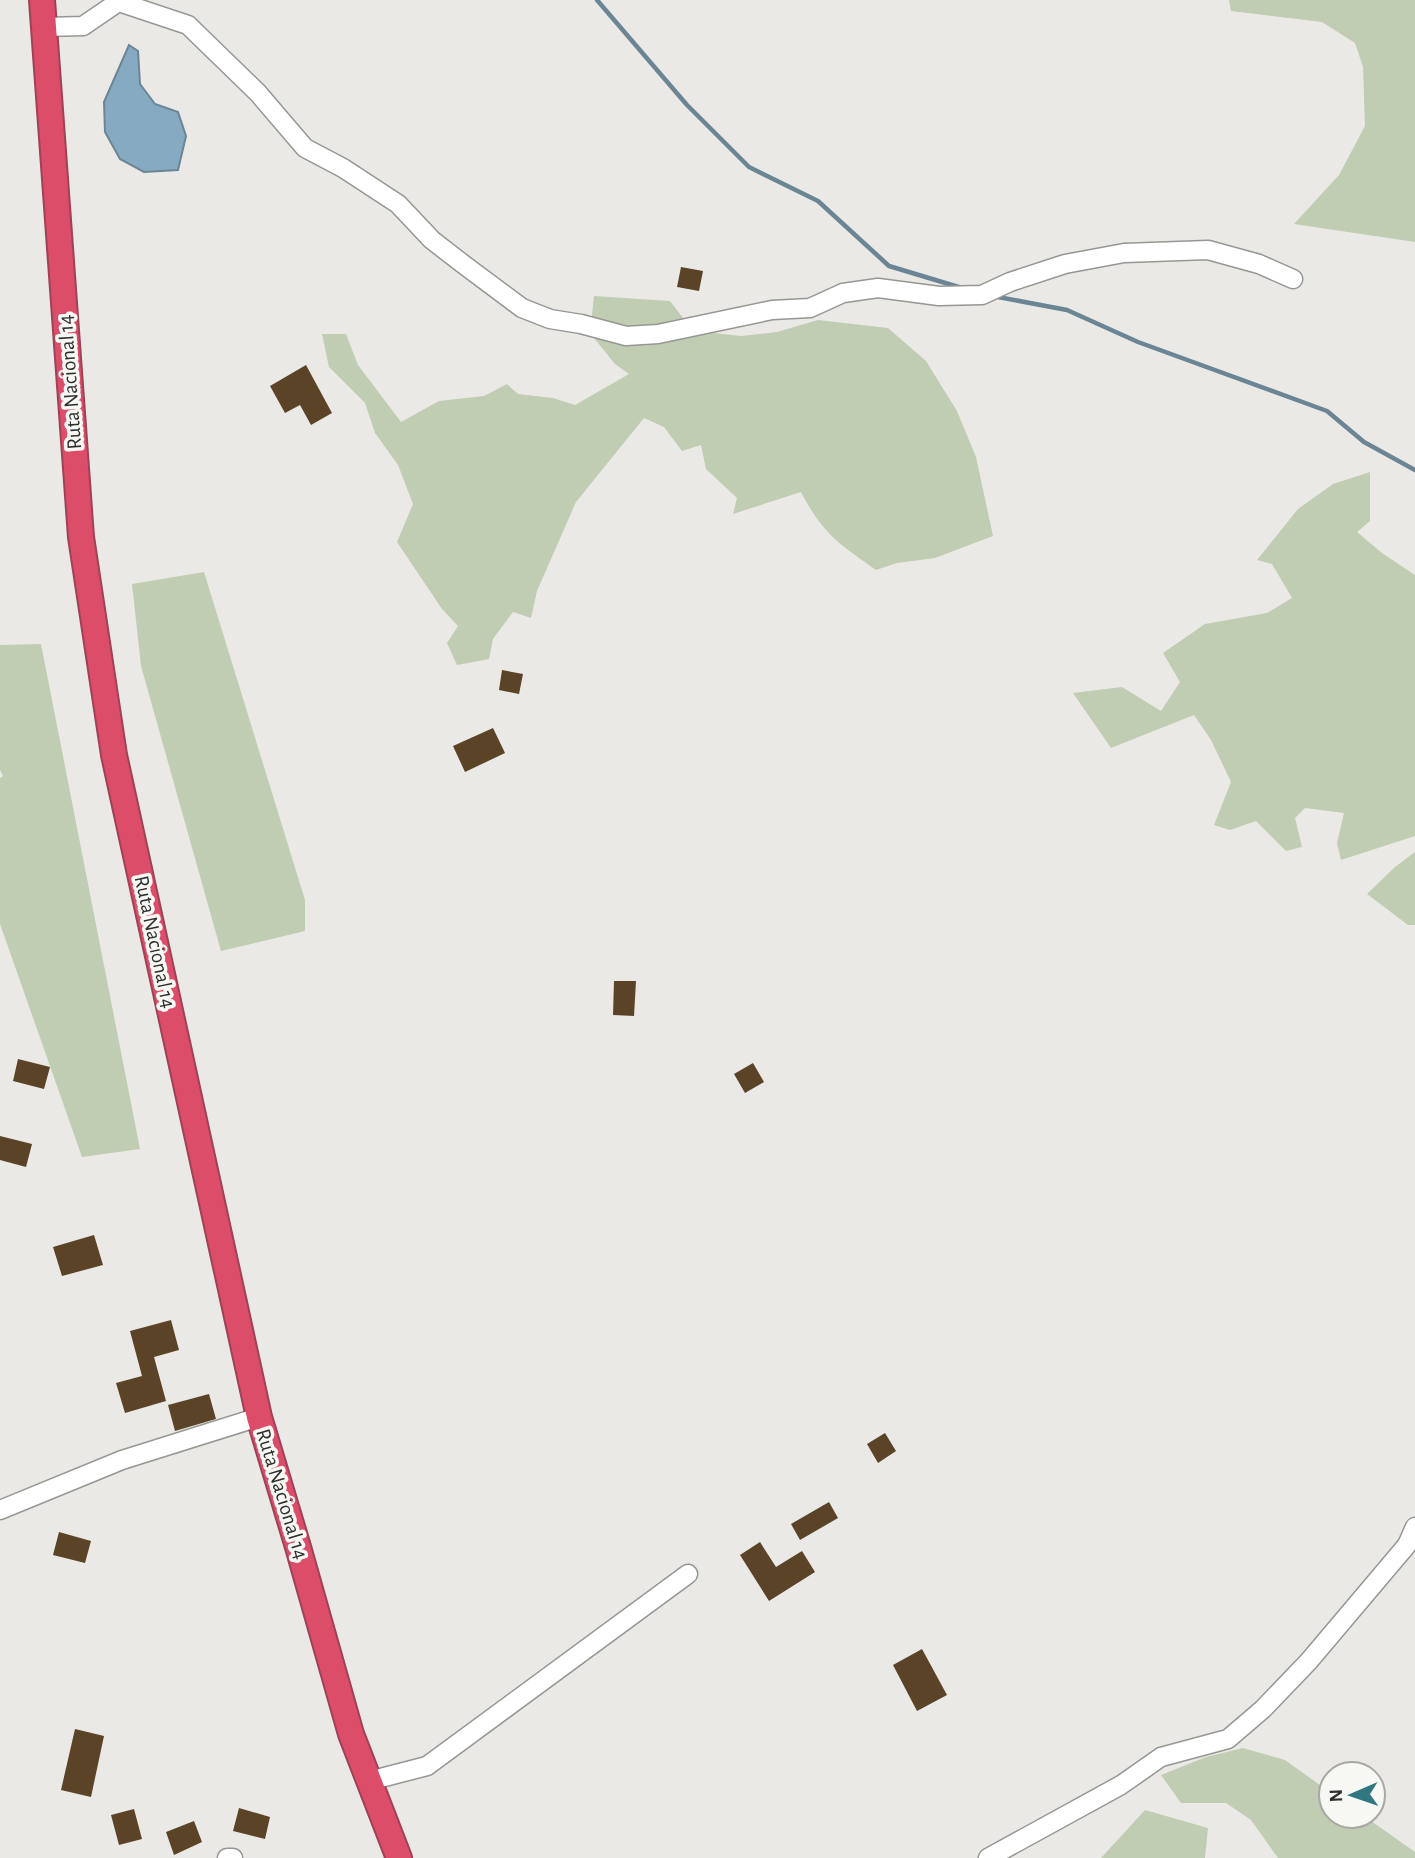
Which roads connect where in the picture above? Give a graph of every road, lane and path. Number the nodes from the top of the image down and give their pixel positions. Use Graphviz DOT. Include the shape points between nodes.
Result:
graph roads {
  1 [pos="42,0"];
  2 [pos="120,1"];
  3 [pos="45,27"];
  4 [pos="1293,279"];
  5 [pos="259,1417"];
  6 [pos="0,1510"];
  7 [pos="1415,1527"];
  8 [pos="688,1574"];
  9 [pos="369,1781"];
  10 [pos="227,1858"];
  11 [pos="233,1858"];
  12 [pos="399,1858"];
  13 [pos="988,1858"];
  1 -- 3 [label="highway, Ruta Nacional 14"];
  2 -- 3 [label="street" via="83,26"];
  2 -- 4 [label="street" via="188,25 258,93 305,148 398,204 463,264 522,308 550,319 625,336 658,334 772,310 810,308 843,293 878,288 939,296 982,295 1065,264 1124,253 1208,250"];
  3 -- 5 [label="highway, Ruta Nacional 14" via="81,537 114,755"];
  5 -- 6 [label="street" via="122,1460"];
  5 -- 9 [label="highway, Ruta Nacional 14" via="351,1734"];
  7 -- 13 [label="street" via="1407,1545 1309,1661 1228,1739 1161,1757 1121,1785"];
  8 -- 9 [label="street" via="427,1766"];
  9 -- 12 [label="highway, Ruta Nacional 14"];
  10 -- 11 [label="street"];
}
